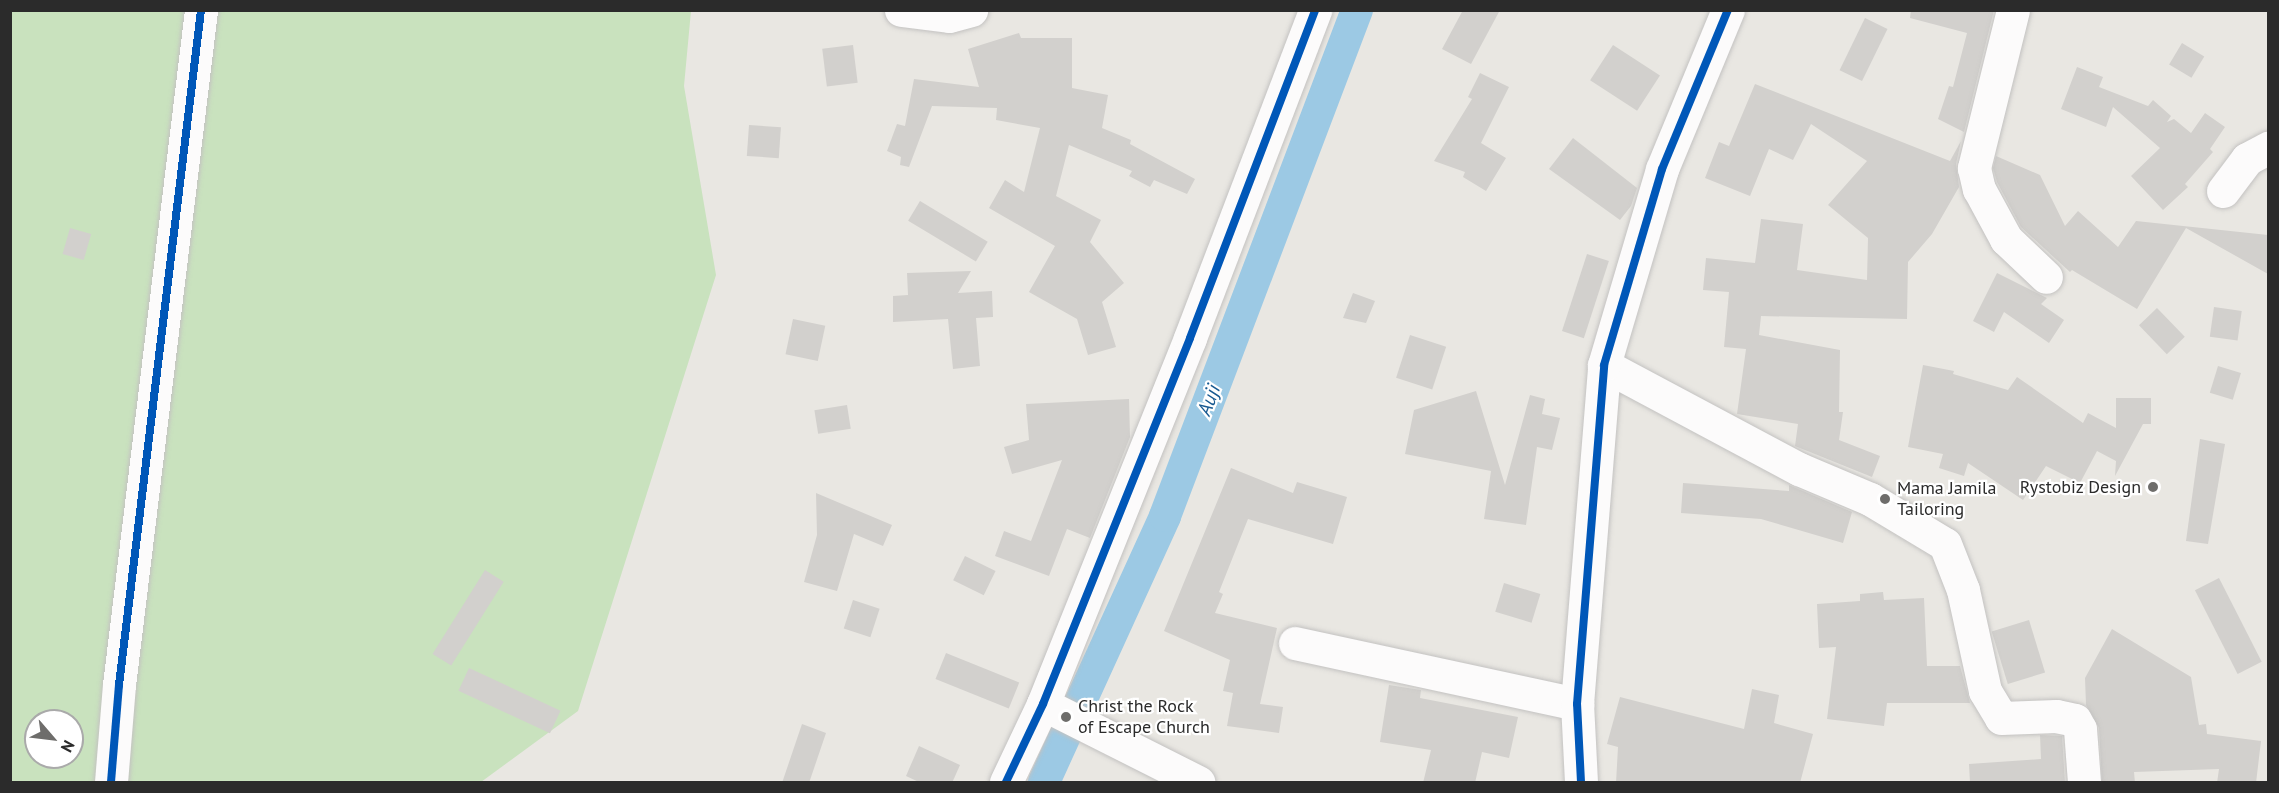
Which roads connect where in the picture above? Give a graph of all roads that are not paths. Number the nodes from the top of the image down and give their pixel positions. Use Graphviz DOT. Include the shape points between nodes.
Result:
graph roads {
  1 [pos="201,10"];
  2 [pos="901,10"];
  3 [pos="971,10"];
  4 [pos="1315,10"];
  5 [pos="1728,10"];
  6 [pos="2013,10"];
  7 [pos="2268,148"];
  8 [pos="2223,191"];
  9 [pos="2046,277"];
  10 [pos="1605,364"];
  11 [pos="1295,643"];
  12 [pos="1577,704"];
  13 [pos="1050,707"];
  14 [pos="111,783"];
  15 [pos="1006,783"];
  16 [pos="1198,783"];
  17 [pos="1581,783"];
  18 [pos="2084,783"];
  1 -- 14 [label="street"];
  2 -- 3 [label="street" via="949,16"];
  4 -- 13 [label="street"];
  5 -- 10 [label="street" via="1662,169"];
  6 -- 9 [label="street" via="1974,168 1979,189 2006,239"];
  7 -- 8 [label="street" via="2247,159"];
  10 -- 12 [label="street"];
  10 -- 18 [label="street" via="1799,469 1870,499 1945,544 1958,572 1985,691 2001,718 2056,716 2074,720 2080,729"];
  11 -- 12 [label="street"];
  12 -- 17 [label="street"];
  13 -- 15 [label="street"];
  13 -- 16 [label="street"];
}
